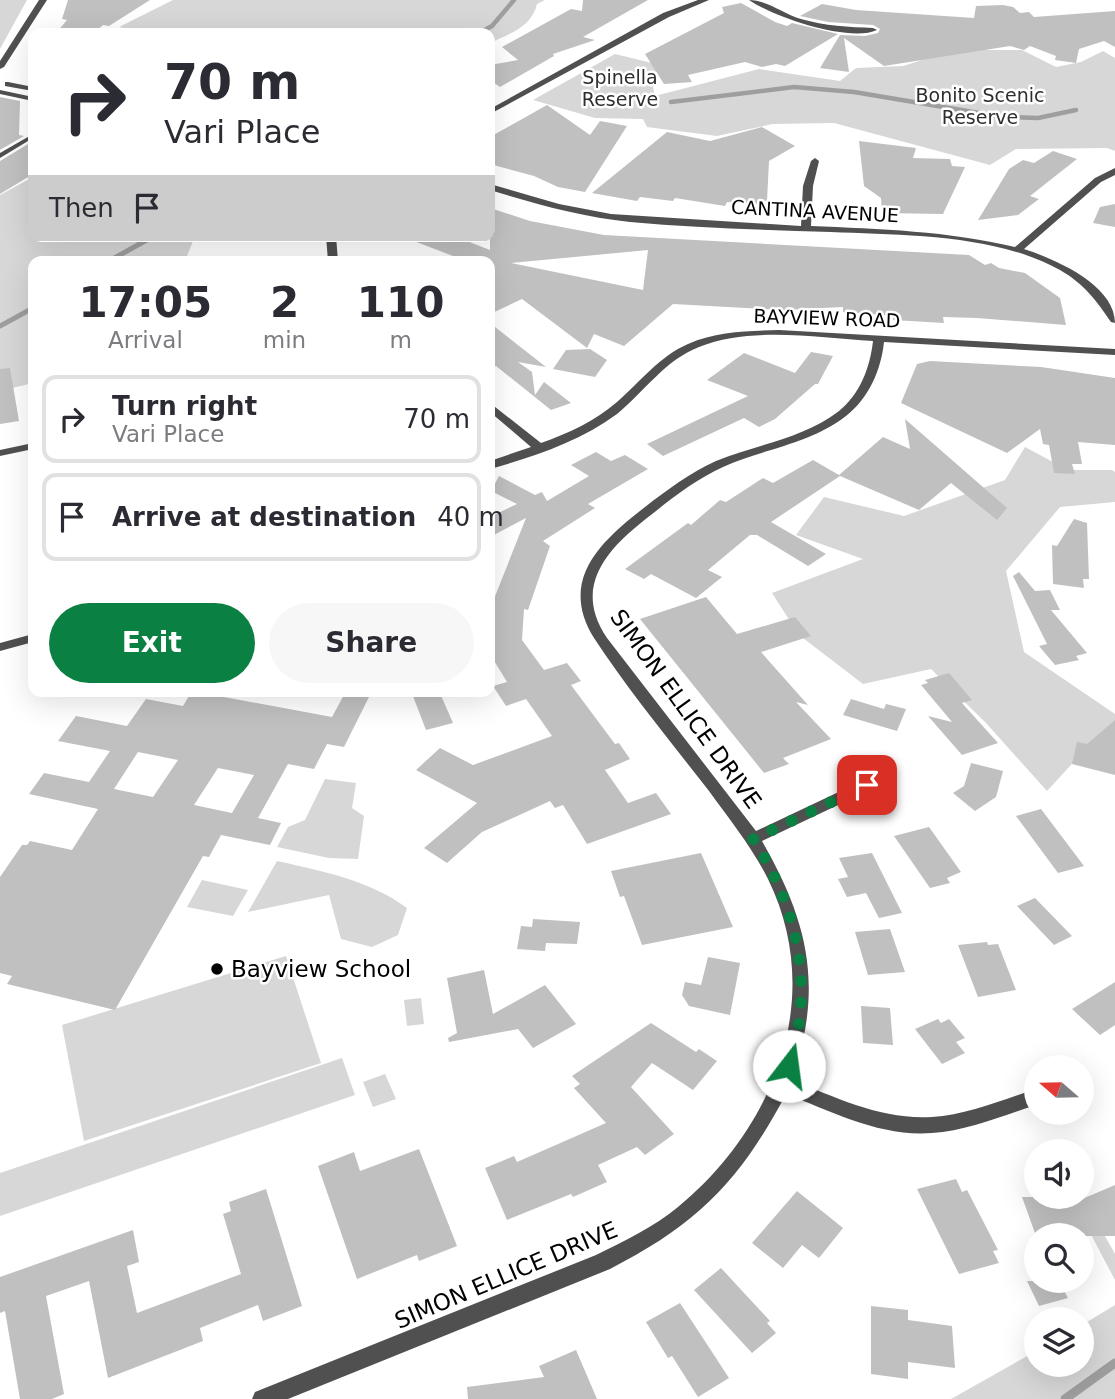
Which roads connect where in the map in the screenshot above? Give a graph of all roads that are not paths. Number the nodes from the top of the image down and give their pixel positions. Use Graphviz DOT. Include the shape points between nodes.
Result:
graph roads {
  1 [pos="43,0"];
  2 [pos="705,0"];
  3 [pos="753,0"];
  4 [pos="873,30"];
  5 [pos="0,67"];
  6 [pos="0,82"];
  7 [pos="28,88"];
  8 [pos="0,92"];
  9 [pos="28,98"];
  10 [pos="495,109"];
  11 [pos="28,139"];
  12 [pos="0,156"];
  13 [pos="815,161"];
  14 [pos="1115,171"];
  15 [pos="495,188"];
  16 [pos="806,229"];
  17 [pos="1018,250"];
  18 [pos="1115,320"];
  19 [pos="879,339"];
  20 [pos="1115,352"];
  21 [pos="495,410"];
  22 [pos="28,447"];
  23 [pos="540,447"];
  24 [pos="0,453"];
  25 [pos="495,463"];
  26 [pos="28,639"];
  27 [pos="0,647"];
  28 [pos="888,775"];
  29 [pos="753,839"];
  30 [pos="783,1085"];
  31 [pos="1024,1101"];
  32 [pos="262,1399"];
  1 -- 5 [label="street"];
  2 -- 10 [label="street" via="672,12"];
  3 -- 4 [label="street" via="805,24"];
  6 -- 7 [label="street"];
  8 -- 9 [label="street"];
  11 -- 12 [label="lane"];
  13 -- 16 [label="street" via="808,186"];
  14 -- 17 [label="street" via="1098,180"];
  15 -- 16 [label="street, CANTINA AVENUE" via="616,217"];
  16 -- 17 [label="street, CANTINA AVENUE" via="951,237"];
  17 -- 18 [label="street, CANTINA AVENUE" via="1078,279 1100,297"];
  19 -- 20 [label="street, BAYVIEW ROAD"];
  19 -- 23 [label="street, BAYVIEW ROAD" via="746,334 697,344 680,352 605,417"];
  19 -- 29 [label="street, SIMON ELLICE DRIVE" via="871,376 840,416 695,477 612,542 601,554 588,584 587,612 600,637"];
  21 -- 23 [label="street"];
  22 -- 24 [label="street"];
  23 -- 25 [label="street, BAYVIEW ROAD"];
  26 -- 27 [label="street"];
  28 -- 29 [label="street"];
  29 -- 30 [label="street, SIMON ELLICE DRIVE" via="790,911 803,980 795,1048"];
  30 -- 31 [label="street" via="872,1117 912,1126 952,1122"];
  30 -- 32 [label="street, SIMON ELLICE DRIVE" via="765,1119 716,1184 679,1218 642,1243"];
}
